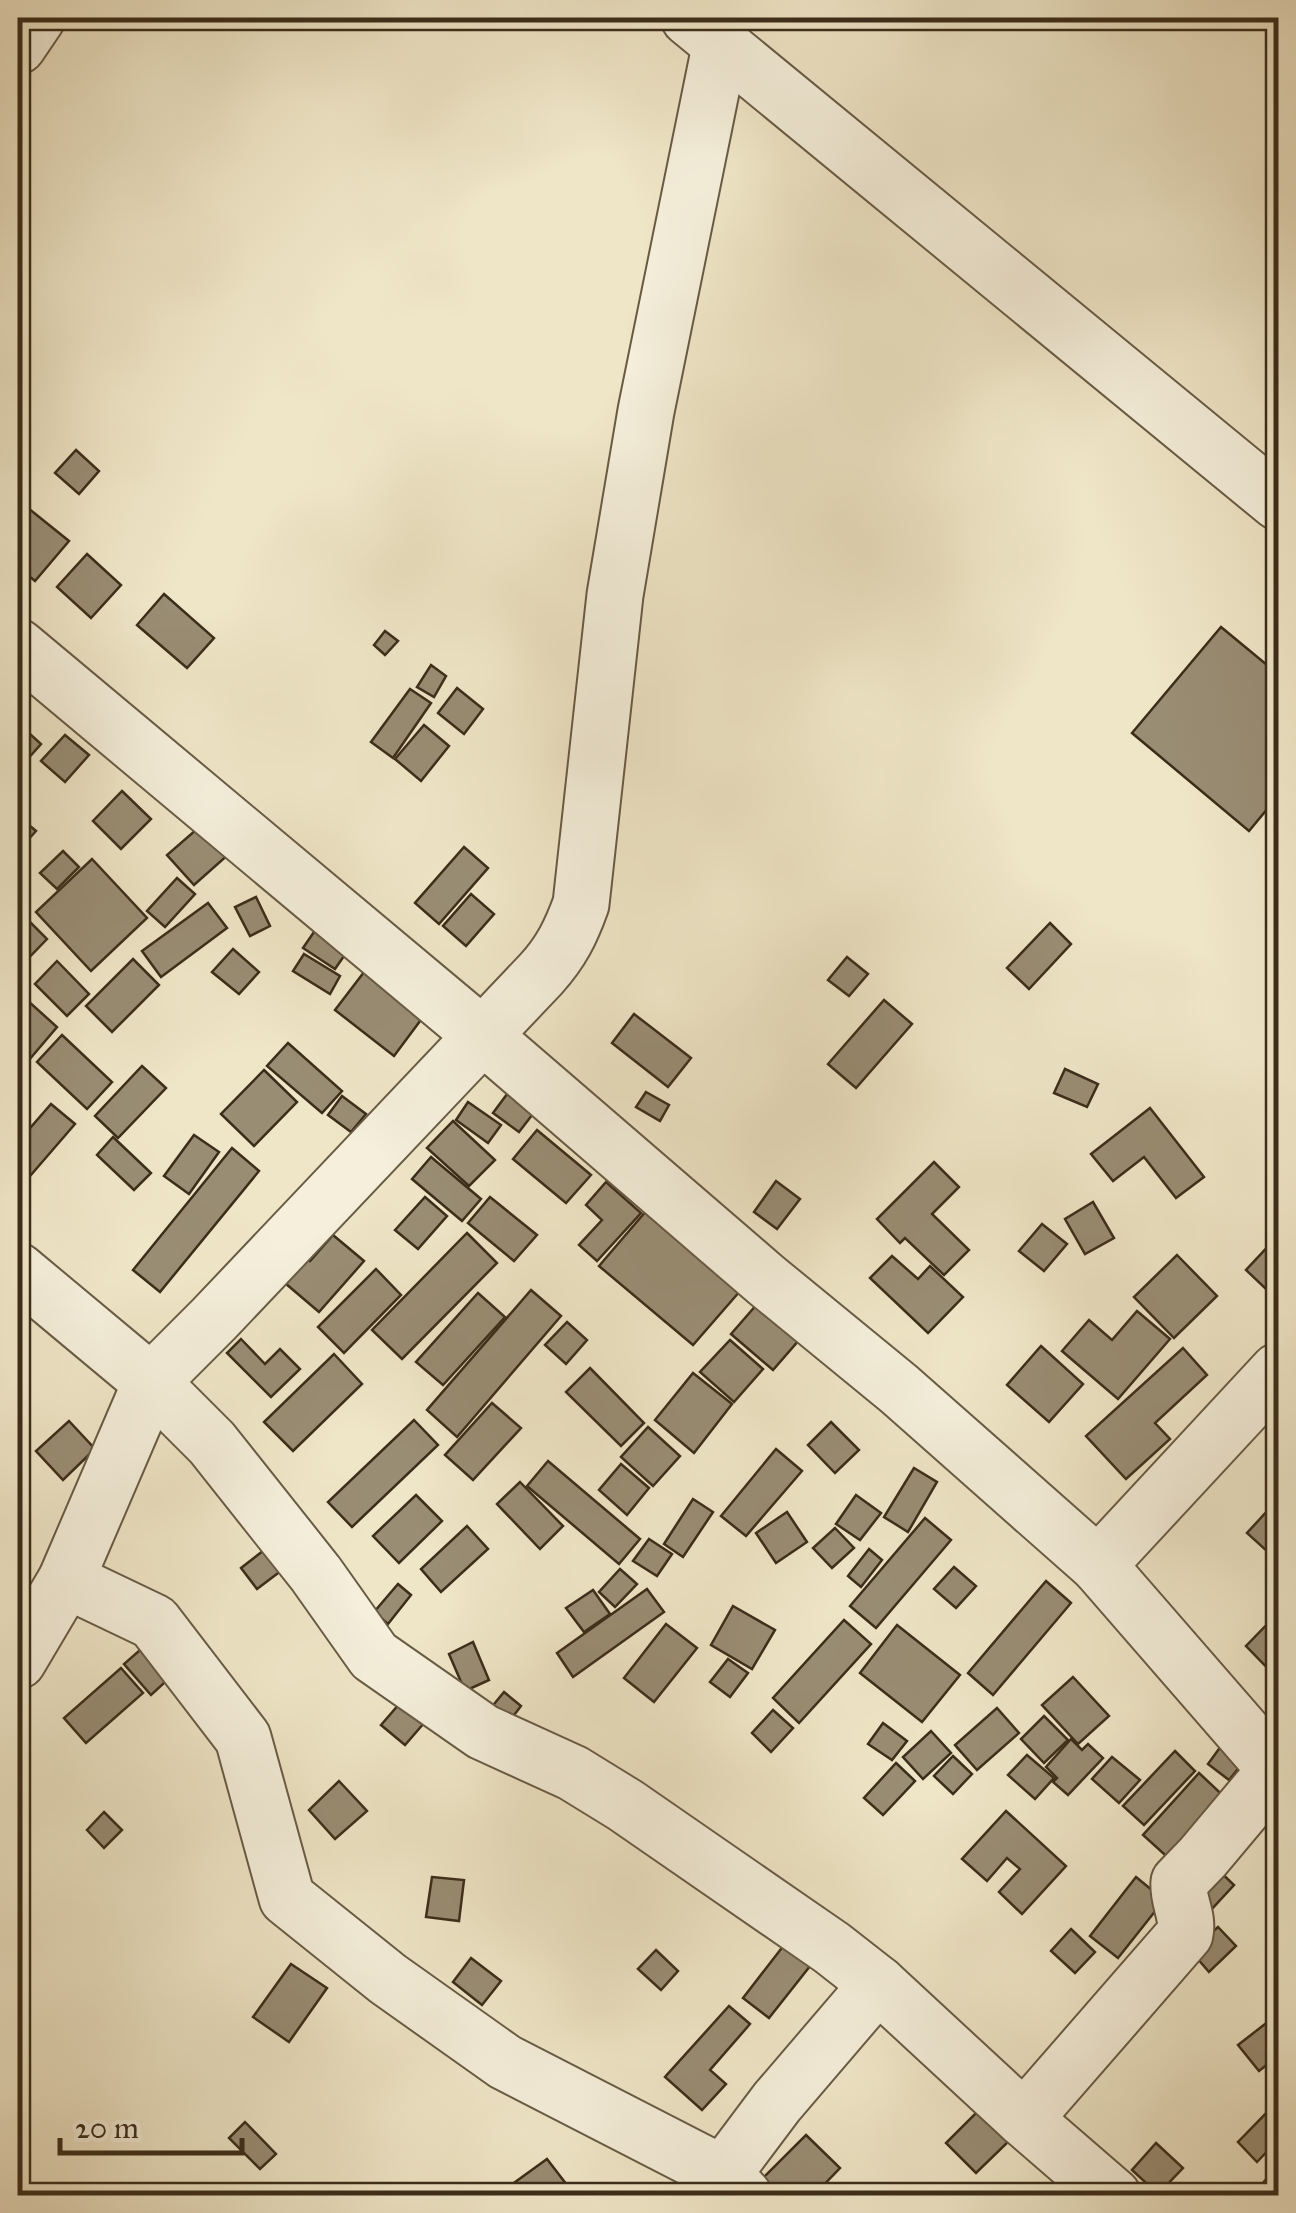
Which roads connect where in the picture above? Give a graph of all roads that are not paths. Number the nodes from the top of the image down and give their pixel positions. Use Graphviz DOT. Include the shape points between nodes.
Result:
graph roads {
  1 [pos="38,18"];
  2 [pos="705,30"];
  3 [pos="18,46"];
  4 [pos="1278,502"];
  5 [pos="18,646"];
  6 [pos="483,1036"];
  7 [pos="18,1270"];
  8 [pos="1278,1371"];
  9 [pos="151,1382"];
  10 [pos="1098,1564"];
  11 [pos="66,1580"];
  12 [pos="18,1661"];
  13 [pos="1277,1771"];
  14 [pos="878,1984"];
  15 [pos="1024,2119"];
  16 [pos="734,2185"];
  17 [pos="1113,2196"];
  1 -- 3 [label="street"];
  2 -- 4 [label="street"];
  2 -- 6 [label="street" via="616,594 581,904 561,952"];
  5 -- 6 [label="street"];
  6 -- 9 [label="street"];
  6 -- 10 [label="street"];
  7 -- 9 [label="street"];
  8 -- 10 [label="street"];
  9 -- 11 [label="street"];
  9 -- 14 [label="street" via="212,1443 374,1656 483,1732 626,1806"];
  10 -- 13 [label="street"];
  11 -- 12 [label="street"];
  11 -- 16 [label="street" via="154,1622 243,1738 287,1898 505,2062"];
  13 -- 15 [label="street" via="1179,1882 1185,1934"];
  14 -- 15 [label="street"];
  14 -- 16 [label="street" via="777,2102"];
  15 -- 17 [label="street"];
}
